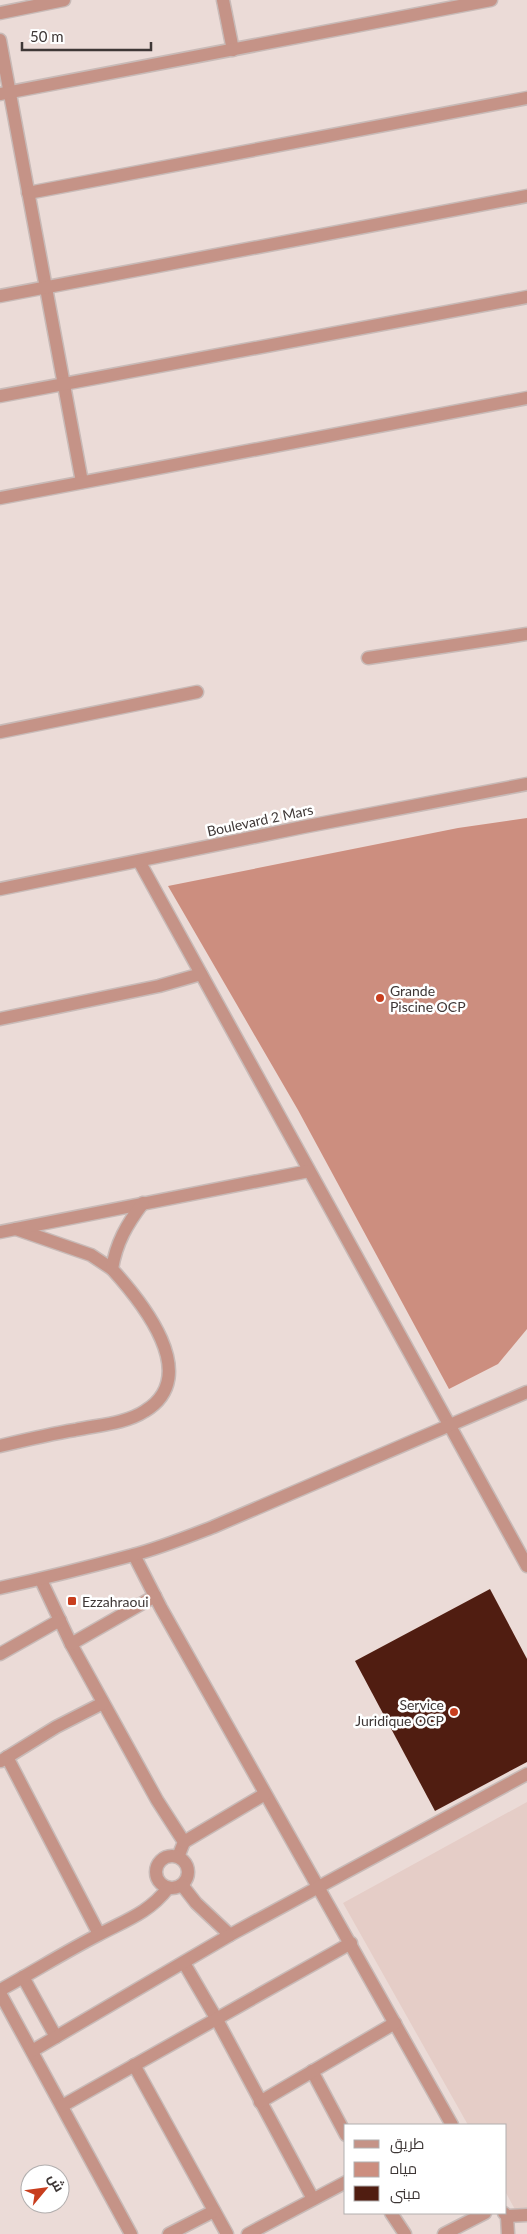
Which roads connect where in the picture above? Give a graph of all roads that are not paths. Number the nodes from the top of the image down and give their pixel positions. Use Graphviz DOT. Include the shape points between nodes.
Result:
graph roads {
  1 [pos="64,0"];
  2 [pos="223,0"];
  3 [pos="491,0"];
  4 [pos="0,13"];
  5 [pos="0,40"];
  6 [pos="233,50"];
  7 [pos="4,93"];
  8 [pos="527,98"];
  9 [pos="28,193"];
  10 [pos="527,196"];
  11 [pos="45,288"];
  12 [pos="0,296"];
  13 [pos="527,297"];
  14 [pos="64,384"];
  15 [pos="0,396"];
  16 [pos="527,398"];
  17 [pos="82,482"];
  18 [pos="0,498"];
  19 [pos="527,634"];
  20 [pos="368,658"];
  21 [pos="197,692"];
  22 [pos="0,732"];
  23 [pos="527,784"];
  24 [pos="139,861"];
  25 [pos="0,889"];
  26 [pos="201,974"];
  27 [pos="0,1019"];
  28 [pos="309,1171"];
  29 [pos="143,1203"];
  30 [pos="16,1229"];
  31 [pos="0,1232"];
  32 [pos="112,1269"];
  33 [pos="527,1392"];
  34 [pos="448,1425"];
  35 [pos="0,1446"];
  36 [pos="134,1555"];
  37 [pos="527,1566"];
  38 [pos="41,1580"];
  39 [pos="0,1588"];
  40 [pos="155,1596"];
  41 [pos="60,1620"];
  42 [pos="71,1644"];
  43 [pos="0,1654"];
  44 [pos="103,1703"];
  45 [pos="4,1759"];
  46 [pos="527,1774"];
  47 [pos="265,1794"];
  48 [pos="184,1842"];
  49 [pos="178,1857"];
  50 [pos="182,1885"];
  51 [pos="168,1888"];
  52 [pos="318,1888"];
  53 [pos="99,1934"];
  54 [pos="230,1935"];
  55 [pos="351,1943"];
  56 [pos="184,1963"];
  57 [pos="24,1977"];
  58 [pos="0,1991"];
  59 [pos="216,2018"];
  60 [pos="394,2023"];
  61 [pos="56,2037"];
  62 [pos="32,2051"];
  63 [pos="134,2065"];
  64 [pos="312,2072"];
  65 [pos="260,2102"];
  66 [pos="62,2106"];
  67 [pos="451,2124"];
  68 [pos="344,2131"];
  69 [pos="344,2183"];
  70 [pos="313,2199"];
  71 [pos="214,2211"];
  72 [pos="392,2214"];
  73 [pos="483,2214"];
  74 [pos="505,2214"];
  75 [pos="527,2215"];
  76 [pos="130,2234"];
  77 [pos="169,2234"];
  78 [pos="227,2234"];
  79 [pos="248,2234"];
  80 [pos="405,2234"];
  81 [pos="444,2234"];
  82 [pos="508,2234"];
  1 -- 4 [label="street"];
  2 -- 6 [label="street"];
  3 -- 6 [label="street"];
  5 -- 7 [label="street"];
  6 -- 7 [label="street"];
  7 -- 9 [label="street"];
  8 -- 9 [label="street"];
  9 -- 11 [label="street"];
  10 -- 11 [label="street"];
  11 -- 12 [label="street"];
  11 -- 14 [label="street"];
  13 -- 14 [label="street"];
  14 -- 15 [label="street"];
  14 -- 17 [label="street"];
  16 -- 17 [label="street"];
  17 -- 18 [label="street"];
  19 -- 20 [label="street"];
  21 -- 22 [label="street"];
  23 -- 24 [label="street, Boulevard 2 Mars"];
  24 -- 25 [label="street, Boulevard 2 Mars"];
  24 -- 26 [label="street"];
  26 -- 27 [label="street" via="159,986"];
  26 -- 28 [label="street"];
  28 -- 29 [label="street"];
  28 -- 34 [label="street"];
  29 -- 30 [label="street"];
  29 -- 32 [label="street" via="122,1236"];
  30 -- 31 [label="street"];
  30 -- 32 [label="street" via="91,1255"];
  32 -- 35 [label="street" via="147,1312 163,1342 168,1366 164,1391 153,1405 131,1418"];
  33 -- 34 [label="street"];
  34 -- 36 [label="street" via="212,1527"];
  34 -- 37 [label="street"];
  36 -- 38 [label="street"];
  36 -- 40 [label="street"];
  38 -- 39 [label="street"];
  38 -- 41 [label="street"];
  40 -- 42 [label="street"];
  40 -- 47 [label="street"];
  41 -- 42 [label="street"];
  41 -- 43 [label="street"];
  42 -- 44 [label="street"];
  44 -- 45 [label="street"];
  44 -- 48 [label="street"];
  45 -- 53 [label="street"];
  46 -- 52 [label="street"];
  47 -- 48 [label="street"];
  47 -- 52 [label="street"];
  48 -- 49 [label="street"];
  49 -- 50 [label="street" via="188,1870"];
  49 -- 51 [label="street" via="166,1857 157,1865 156,1878"];
  50 -- 51 [label="street"];
  50 -- 54 [label="street"];
  51 -- 53 [label="street" via="145,1912"];
  52 -- 54 [label="street"];
  52 -- 55 [label="street"];
  53 -- 57 [label="street"];
  54 -- 56 [label="street"];
  55 -- 59 [label="street"];
  55 -- 60 [label="street"];
  56 -- 59 [label="street"];
  56 -- 61 [label="street"];
  57 -- 58 [label="street"];
  57 -- 61 [label="street"];
  58 -- 62 [label="street"];
  59 -- 63 [label="street"];
  59 -- 65 [label="street"];
  60 -- 64 [label="street"];
  60 -- 67 [label="street"];
  61 -- 62 [label="street"];
  62 -- 66 [label="street"];
  63 -- 66 [label="street"];
  63 -- 71 [label="street"];
  64 -- 65 [label="street"];
  64 -- 68 [label="street"];
  65 -- 70 [label="street"];
  66 -- 76 [label="street"];
  69 -- 70 [label="street"];
  70 -- 79 [label="street"];
  71 -- 77 [label="street"];
  71 -- 78 [label="street"];
  72 -- 80 [label="street"];
  73 -- 81 [label="street"];
  74 -- 75 [label="street"];
  74 -- 82 [label="street"];
}
